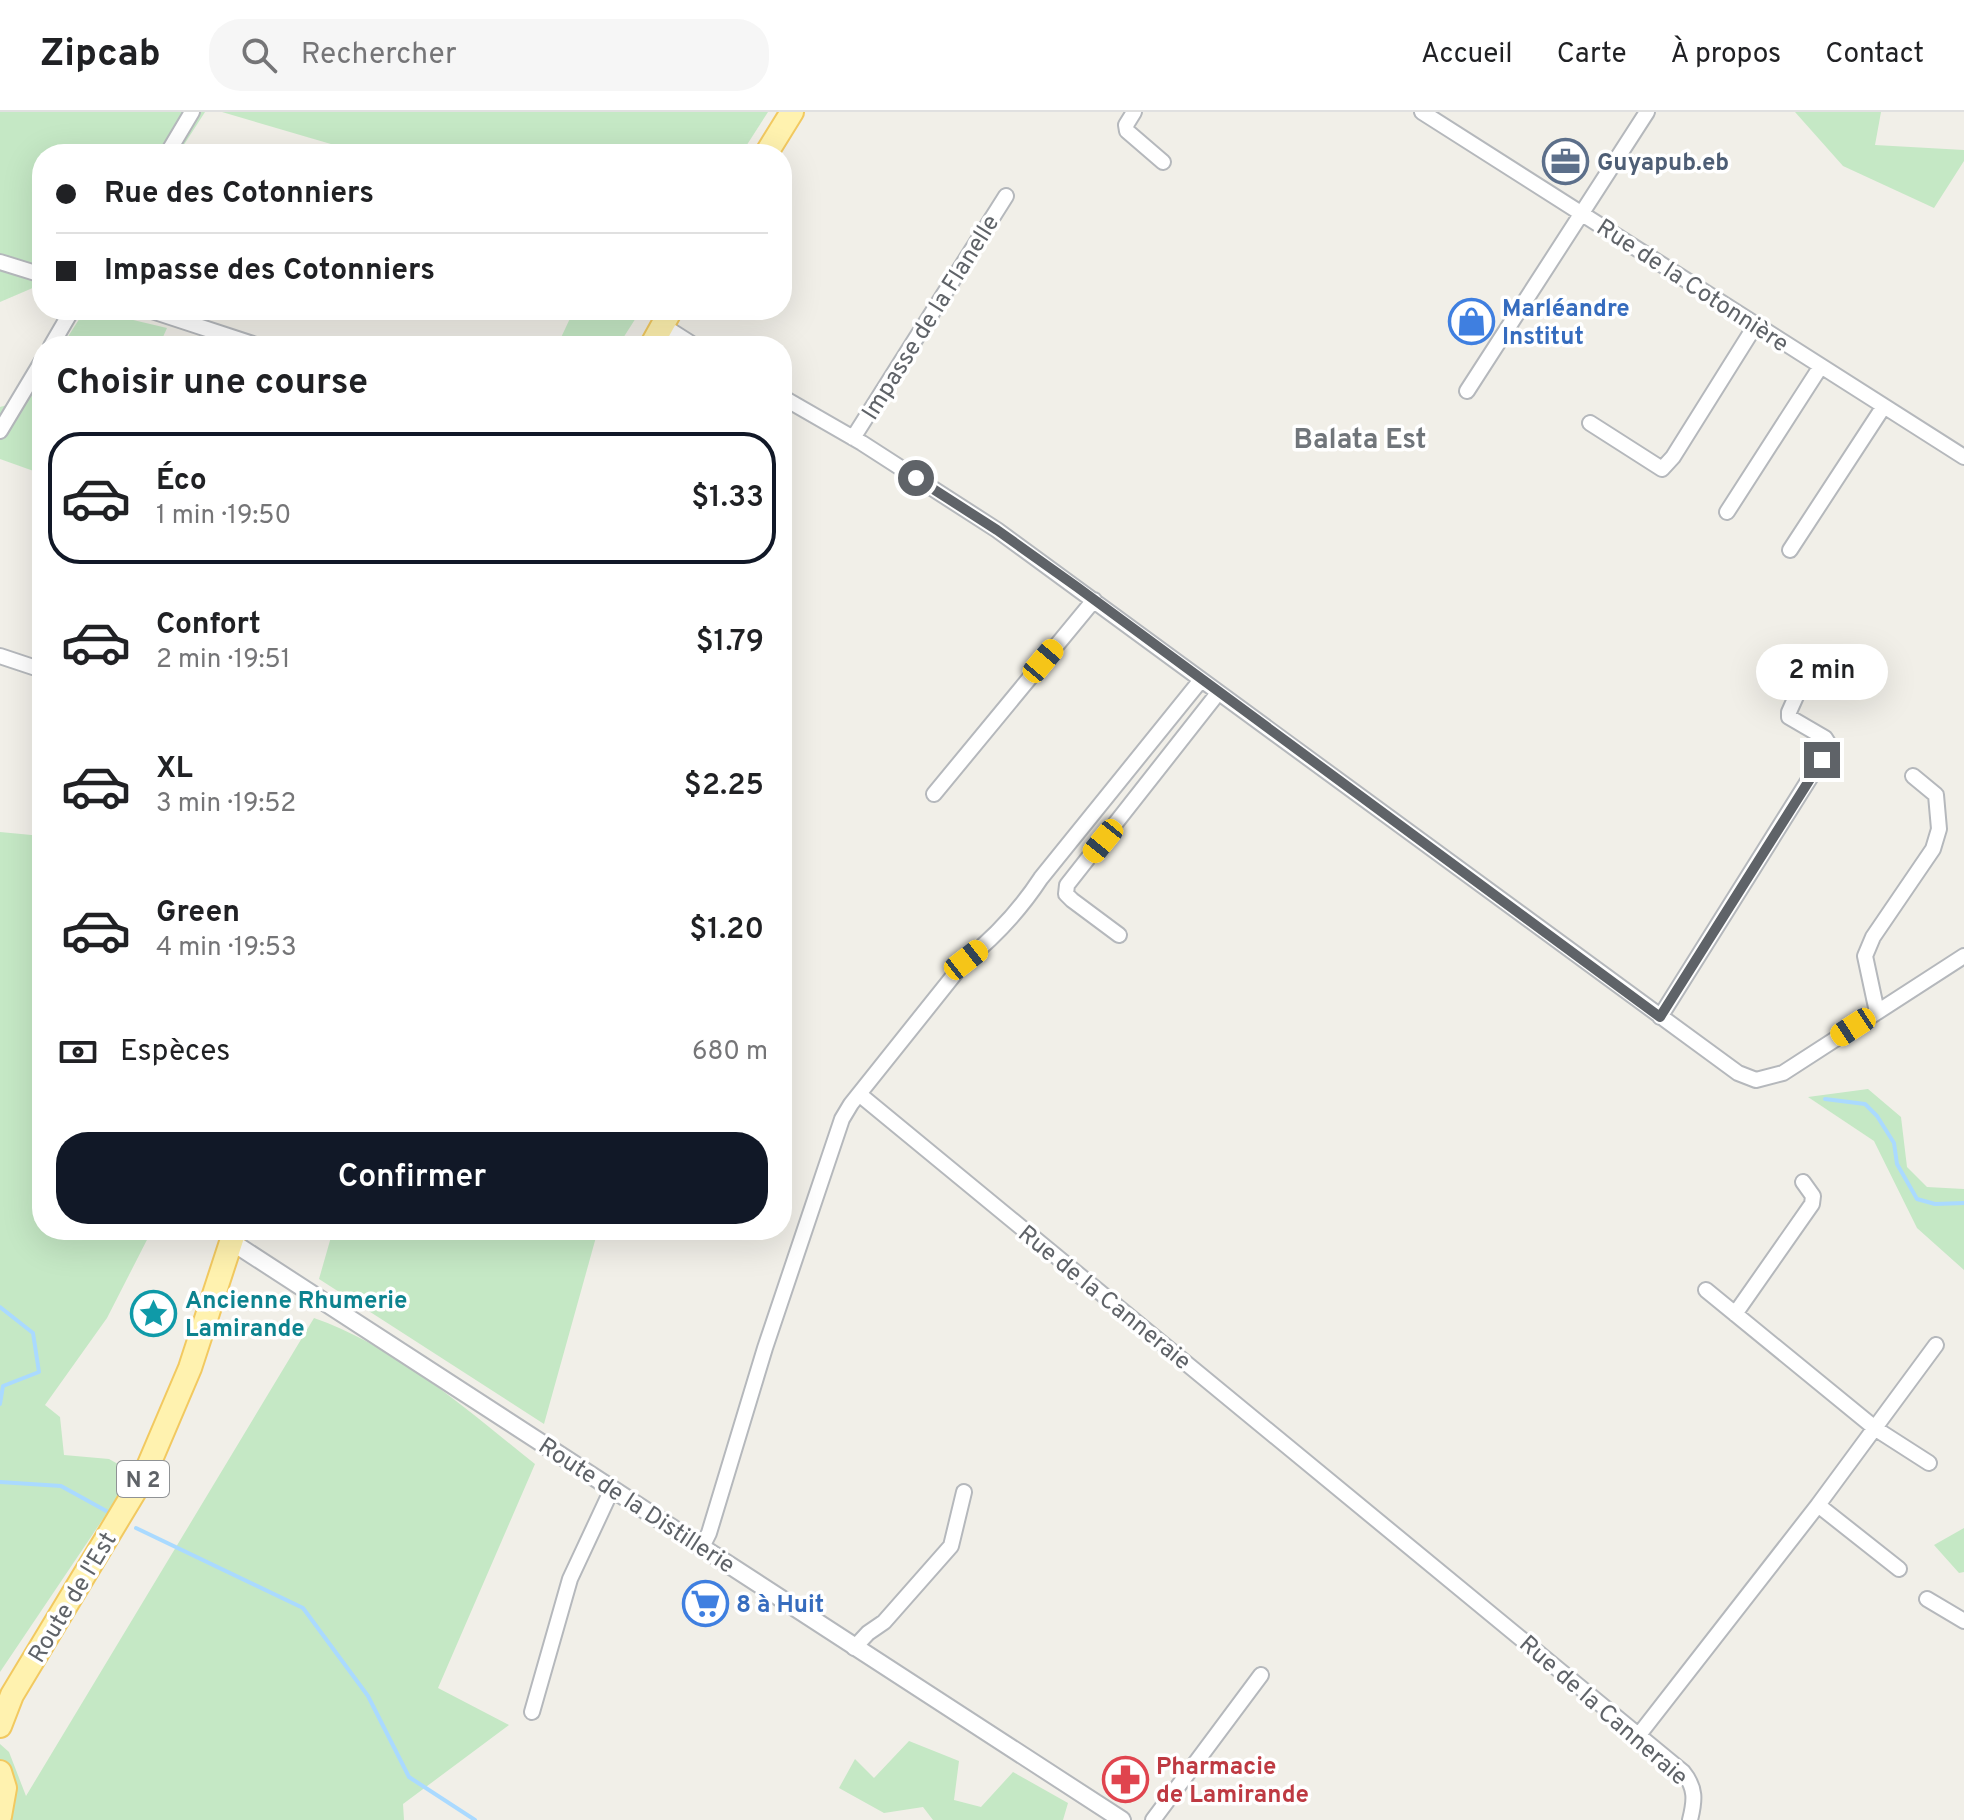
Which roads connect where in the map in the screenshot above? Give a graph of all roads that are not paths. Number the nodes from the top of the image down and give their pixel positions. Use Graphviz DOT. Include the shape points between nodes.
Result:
graph roads {
  1 [pos="192,112"];
  2 [pos="792,112"];
  3 [pos="1134,112"];
  4 [pos="1422,112"];
  5 [pos="1647,112"];
  6 [pos="173,144"];
  7 [pos="772,144"];
  8 [pos="1163,162"];
  9 [pos="1006,196"];
  10 [pos="1580,213"];
  11 [pos="0,262"];
  12 [pos="32,272"];
  13 [pos="180,320"];
  14 [pos="668,320"];
  15 [pos="1755,326"];
  16 [pos="228,336"];
  17 [pos="685,336"];
  18 [pos="1821,366"];
  19 [pos="32,378"];
  20 [pos="1467,391"];
  21 [pos="792,403"];
  22 [pos="1884,406"];
  23 [pos="1590,423"];
  24 [pos="0,431"];
  25 [pos="853,438"];
  26 [pos="1964,457"];
  27 [pos="1727,512"];
  28 [pos="1790,550"];
  29 [pos="1094,600"];
  30 [pos="0,656"];
  31 [pos="1811,663"];
  32 [pos="32,667"];
  33 [pos="1201,680"];
  34 [pos="1218,693"];
  35 [pos="1913,776"];
  36 [pos="934,794"];
  37 [pos="1119,935"];
  38 [pos="1964,956"];
  39 [pos="1877,1012"];
  40 [pos="1660,1017"];
  41 [pos="859,1094"];
  42 [pos="1803,1182"];
  43 [pos="233,1240"];
  44 [pos="240,1240"];
  45 [pos="1706,1290"];
  46 [pos="1735,1314"];
  47 [pos="1936,1345"];
  48 [pos="1876,1429"];
  49 [pos="1929,1463"];
  50 [pos="612,1489"];
  51 [pos="964,1492"];
  52 [pos="1818,1505"];
  53 [pos="702,1547"];
  54 [pos="1899,1569"];
  55 [pos="1927,1599"];
  56 [pos="1964,1621"];
  57 [pos="854,1648"];
  58 [pos="1261,1675"];
  59 [pos="6,1701"];
  60 [pos="532,1712"];
  61 [pos="0,1726"];
  62 [pos="1638,1736"];
  63 [pos="0,1772"];
  64 [pos="0,1816"];
  65 [pos="1122,1820"];
  66 [pos="1153,1820"];
  67 [pos="1690,1820"];
  1 -- 6 [label="street"];
  2 -- 7 [label="main road"];
  3 -- 8 [label="street" via="1127,131"];
  4 -- 10 [label="street, Rue de la Cotonnière"];
  5 -- 10 [label="street"];
  9 -- 25 [label="street, Impasse de la Flanelle"];
  10 -- 15 [label="street, Rue de la Cotonnière"];
  10 -- 20 [label="street"];
  11 -- 12 [label="street"];
  13 -- 16 [label="street"];
  14 -- 17 [label="street"];
  15 -- 18 [label="street, Rue de la Cotonnière"];
  15 -- 23 [label="street" via="1662,469"];
  18 -- 22 [label="street, Rue de la Cotonnière"];
  18 -- 27 [label="street"];
  19 -- 24 [label="street"];
  21 -- 25 [label="street"];
  22 -- 26 [label="street, Rue de la Cotonnière"];
  22 -- 28 [label="street"];
  25 -- 29 [label="street"];
  29 -- 33 [label="street"];
  29 -- 36 [label="street"];
  30 -- 32 [label="street"];
  31 -- 40 [label="street" via="1789,717 1830,746"];
  33 -- 34 [label="street"];
  33 -- 41 [label="street" via="1019,910 966,960"];
  34 -- 37 [label="street" via="1067,885 1072,900"];
  34 -- 40 [label="street"];
  35 -- 39 [label="street" via="1936,795 1939,829 1933,849 1865,956"];
  38 -- 39 [label="street"];
  39 -- 40 [label="street" via="1783,1073 1756,1080 1738,1073"];
  41 -- 53 [label="street" via="834,1137"];
  41 -- 62 [label="street, Rue de la Canneraie"];
  42 -- 46 [label="street" via="1812,1204"];
  43 -- 59 [label="main road, Route de l'Est / N 2" via="190,1368 144,1476"];
  44 -- 50 [label="street, Route de la Distillerie"];
  45 -- 46 [label="street"];
  46 -- 48 [label="street"];
  47 -- 48 [label="street"];
  48 -- 49 [label="street"];
  48 -- 52 [label="street"];
  50 -- 53 [label="street, Route de la Distillerie"];
  50 -- 60 [label="street" via="570,1579"];
  51 -- 57 [label="street" via="951,1546 901,1605"];
  52 -- 54 [label="street"];
  52 -- 62 [label="street"];
  53 -- 57 [label="street, Route de la Distillerie"];
  55 -- 56 [label="street"];
  57 -- 65 [label="street, Route de la Distillerie"];
  58 -- 66 [label="street"];
  59 -- 61 [label="main road, Route de l'Est / N 2"];
  62 -- 67 [label="street, Rue de la Canneraie" via="1693,1785"];
  63 -- 64 [label="main road" via="5,1788"];
}
